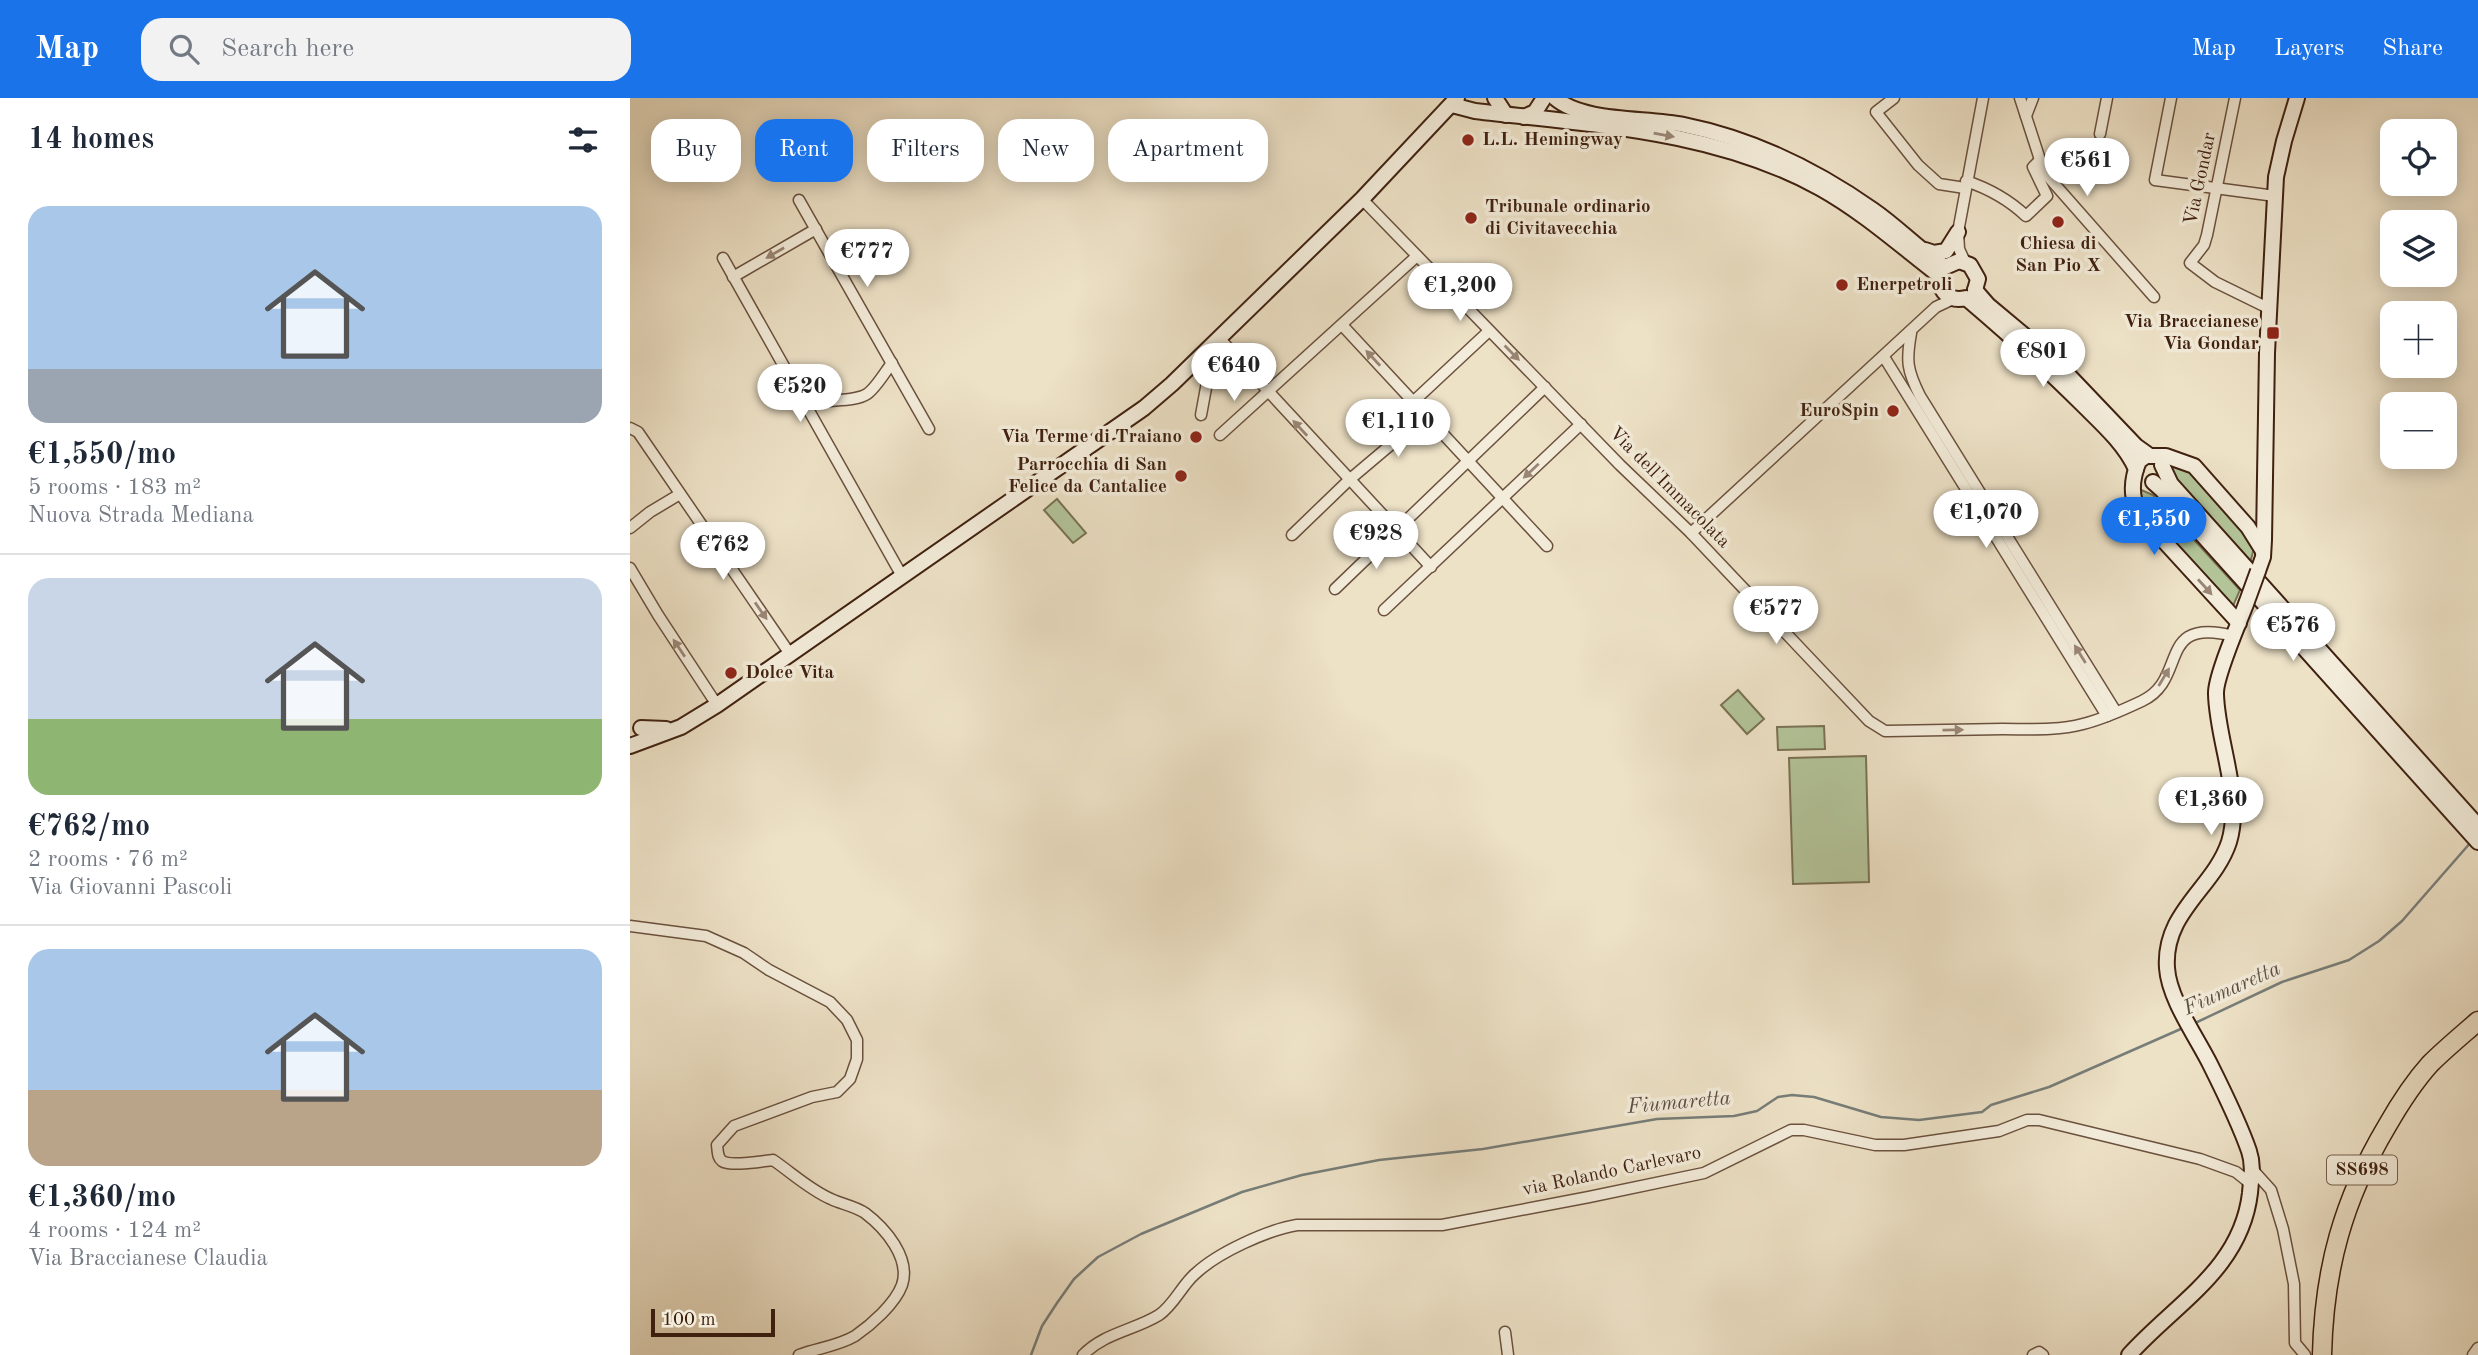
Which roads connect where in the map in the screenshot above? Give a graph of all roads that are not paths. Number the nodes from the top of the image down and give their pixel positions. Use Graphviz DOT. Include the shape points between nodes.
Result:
graph roads {
  1 [pos="1495,98"];
  2 [pos="1544,98"];
  3 [pos="1555,98"];
  4 [pos="1895,98"];
  5 [pos="1983,98"];
  6 [pos="2020,98"];
  7 [pos="2033,98"];
  8 [pos="2107,98"];
  9 [pos="2171,98"];
  10 [pos="2235,98"];
  11 [pos="2297,98"];
  12 [pos="1451,100"];
  13 [pos="1506,115"];
  14 [pos="2026,116"];
  15 [pos="1524,117"];
  16 [pos="2100,134"];
  17 [pos="2040,160"];
  18 [pos="1965,185"];
  19 [pos="2217,188"];
  20 [pos="2275,196"];
  21 [pos="1362,199"];
  22 [pos="799,200"];
  23 [pos="816,229"];
  24 [pos="1958,232"];
  25 [pos="1919,249"];
  26 [pos="1418,256"];
  27 [pos="723,258"];
  28 [pos="1951,268"];
  29 [pos="733,277"];
  30 [pos="1965,296"];
  31 [pos="2154,297"];
  32 [pos="1936,307"];
  33 [pos="2268,308"];
  34 [pos="1342,325"];
  35 [pos="1489,331"];
  36 [pos="1911,333"];
  37 [pos="1222,342"];
  38 [pos="1888,354"];
  39 [pos="1907,359"];
  40 [pos="892,363"];
  41 [pos="1892,368"];
  42 [pos="1545,387"];
  43 [pos="1268,393"];
  44 [pos="1414,401"];
  45 [pos="807,405"];
  46 [pos="1201,415"];
  47 [pos="1426,415"];
  48 [pos="1581,424"];
  49 [pos="630,428"];
  50 [pos="929,429"];
  51 [pos="1220,435"];
  52 [pos="2155,459"];
  53 [pos="1468,460"];
  54 [pos="2136,471"];
  55 [pos="1349,480"];
  56 [pos="2152,482"];
  57 [pos="680,494"];
  58 [pos="1503,498"];
  59 [pos="2264,500"];
  60 [pos="2237,513"];
  61 [pos="630,528"];
  62 [pos="1397,530"];
  63 [pos="1691,533"];
  64 [pos="1292,535"];
  65 [pos="1547,546"];
  66 [pos="2263,551"];
  67 [pos="1430,567"];
  68 [pos="630,568"];
  69 [pos="902,576"];
  70 [pos="1335,589"];
  71 [pos="1384,610"];
  72 [pos="2237,629"];
  73 [pos="790,654"];
  74 [pos="717,705"];
  75 [pos="2111,714"];
  76 [pos="634,735"];
  77 [pos="2462,816"];
  78 [pos="2478,826"];
  79 [pos="2478,842"];
  80 [pos="630,926"];
  81 [pos="2478,1021"];
  82 [pos="2478,1036"];
  83 [pos="2252,1177"];
  84 [pos="1505,1332"];
  85 [pos="2478,1348"];
  86 [pos="799,1355"];
  87 [pos="1083,1355"];
  88 [pos="1508,1355"];
  89 [pos="2033,1355"];
  90 [pos="2043,1355"];
  91 [pos="2129,1355"];
  92 [pos="2305,1355"];
  93 [pos="2322,1355"];
  94 [pos="2334,1355"];
  95 [pos="2473,1355"];
  1 -- 13 [label="street"];
  2 -- 15 [label="street" via="1535,112"];
  3 -- 25 [label="street" via="1585,113 1684,125 1749,143 1842,188"];
  4 -- 18 [label="street" via="1876,112 1918,165 1939,184"];
  5 -- 18 [label="street"];
  6 -- 14 [label="street"];
  7 -- 14 [label="street"];
  8 -- 16 [label="street"];
  9 -- 19 [label="street" via="2155,180"];
  10 -- 19 [label="street, Via Gondar"];
  11 -- 20 [label="street"];
  12 -- 13 [label="street" via="1475,111"];
  12 -- 21 [label="street"];
  13 -- 15 [label="street"];
  14 -- 17 [label="street"];
  15 -- 28 [label="street, one-way" via="1680,137 1771,164 1822,189"];
  17 -- 18 [label="street" via="2033,167 2048,196 2026,216 1990,190"];
  17 -- 31 [label="street" via="2044,172"];
  18 -- 24 [label="street"];
  19 -- 20 [label="street"];
  19 -- 33 [label="street, Via Gondar" via="2204,245 2190,263 2215,282"];
  20 -- 33 [label="street"];
  21 -- 26 [label="street, Via dell'Immacolata"];
  21 -- 37 [label="street"];
  22 -- 23 [label="street"];
  23 -- 29 [label="street, one-way"];
  23 -- 40 [label="street"];
  24 -- 25 [label="street" via="1946,251"];
  24 -- 28 [label="street"];
  25 -- 28 [label="street"];
  26 -- 34 [label="street"];
  26 -- 35 [label="street, Via dell'Immacolata"];
  27 -- 29 [label="street"];
  28 -- 30 [label="street"];
  28 -- 30 [label="street" via="1976,274 1977,284"];
  28 -- 32 [label="street"];
  29 -- 45 [label="street"];
  30 -- 32 [label="street"];
  30 -- 52 [label="street" via="1988,305 2055,361 2136,446"];
  30 -- 54 [label="street" via="2107,428"];
  32 -- 36 [label="street"];
  33 -- 59 [label="street"];
  34 -- 43 [label="street"];
  44 -- 34 [label="street, one-way"];
  35 -- 42 [label="street, Via dell'Immacolata, one-way"];
  35 -- 44 [label="street"];
  36 -- 38 [label="street"];
  36 -- 39 [label="street"];
  37 -- 43 [label="street"];
  37 -- 46 [label="street" via="1208,377"];
  37 -- 69 [label="street" via="1144,408"];
  38 -- 39 [label="street"];
  38 -- 41 [label="street"];
  38 -- 63 [label="street"];
  39 -- 41 [label="street"];
  75 -- 39 [label="street, one-way" via="1920,396"];
  40 -- 45 [label="street" via="867,394"];
  40 -- 50 [label="street"];
  41 -- 75 [label="street"];
  42 -- 48 [label="street, Via dell'Immacolata"];
  42 -- 53 [label="street"];
  43 -- 51 [label="street"];
  55 -- 43 [label="street, one-way"];
  44 -- 47 [label="street"];
  45 -- 69 [label="street"];
  47 -- 53 [label="street"];
  47 -- 55 [label="street"];
  48 -- 58 [label="street, one-way"];
  48 -- 63 [label="street, Via dell'Immacolata"];
  49 -- 57 [label="street" via="638,432"];
  52 -- 54 [label="street" via="2142,458"];
  52 -- 56 [label="street" via="2162,474"];
  52 -- 60 [label="street" via="2166,456 2194,466"];
  52 -- 77 [label="street" via="2171,484"];
  53 -- 58 [label="street"];
  53 -- 62 [label="street"];
  54 -- 56 [label="street" via="2141,480"];
  54 -- 72 [label="street, one-way" via="2134,505"];
  55 -- 62 [label="street"];
  55 -- 64 [label="street"];
  56 -- 77 [label="street"];
  57 -- 61 [label="street"];
  57 -- 73 [label="street, one-way"];
  58 -- 65 [label="street"];
  58 -- 67 [label="street"];
  59 -- 60 [label="street" via="2253,514 2244,517"];
  59 -- 66 [label="street"];
  60 -- 66 [label="street"];
  62 -- 67 [label="street"];
  62 -- 70 [label="street"];
  63 -- 75 [label="street, Via dell'Immacolata, one-way" via="1869,721 1885,731 2046,729 2080,725"];
  66 -- 72 [label="street, bridge"];
  67 -- 71 [label="street"];
  74 -- 68 [label="street, one-way"];
  69 -- 73 [label="street"];
  75 -- 72 [label="street, Via dell'Immacolata, one-way" via="2147,699 2166,678 2185,638 2198,632"];
  72 -- 83 [label="street" via="2215,691 2231,790 2229,841 2179,916 2167,953 2170,983 2238,1125 2249,1152"];
  73 -- 74 [label="street"];
  74 -- 76 [label="street" via="681,727"];
  77 -- 78 [label="street"];
  77 -- 79 [label="street"];
  80 -- 86 [label="street" via="706,936 744,953 830,1002 857,1040 850,1080 837,1093 812,1097 734,1126 717,1145 723,1162 773,1160 829,1198 864,1212 898,1249 902,1284 894,1299 855,1336"];
  81 -- 93 [label="highway, SS698" via="2430,1065 2369,1155 2342,1218 2334,1251 2326,1287"];
  82 -- 94 [label="highway, SS698" via="2424,1089 2370,1180 2339,1282"];
  83 -- 87 [label="street, via Rolando Carlevaro" via="2200,1159 2039,1120 1999,1131 1904,1145 1875,1145 1791,1130 1704,1173 1589,1197 1442,1225 1283,1227 1195,1273 1161,1314 1117,1333"];
  83 -- 91 [label="street" via="2244,1224 2234,1245 2216,1270"];
  83 -- 92 [label="street" via="2271,1190 2276,1204 2294,1284 2295,1343"];
  84 -- 88 [label="street"];
  85 -- 95 [label="street"];
  89 -- 90 [label="street"];
}
